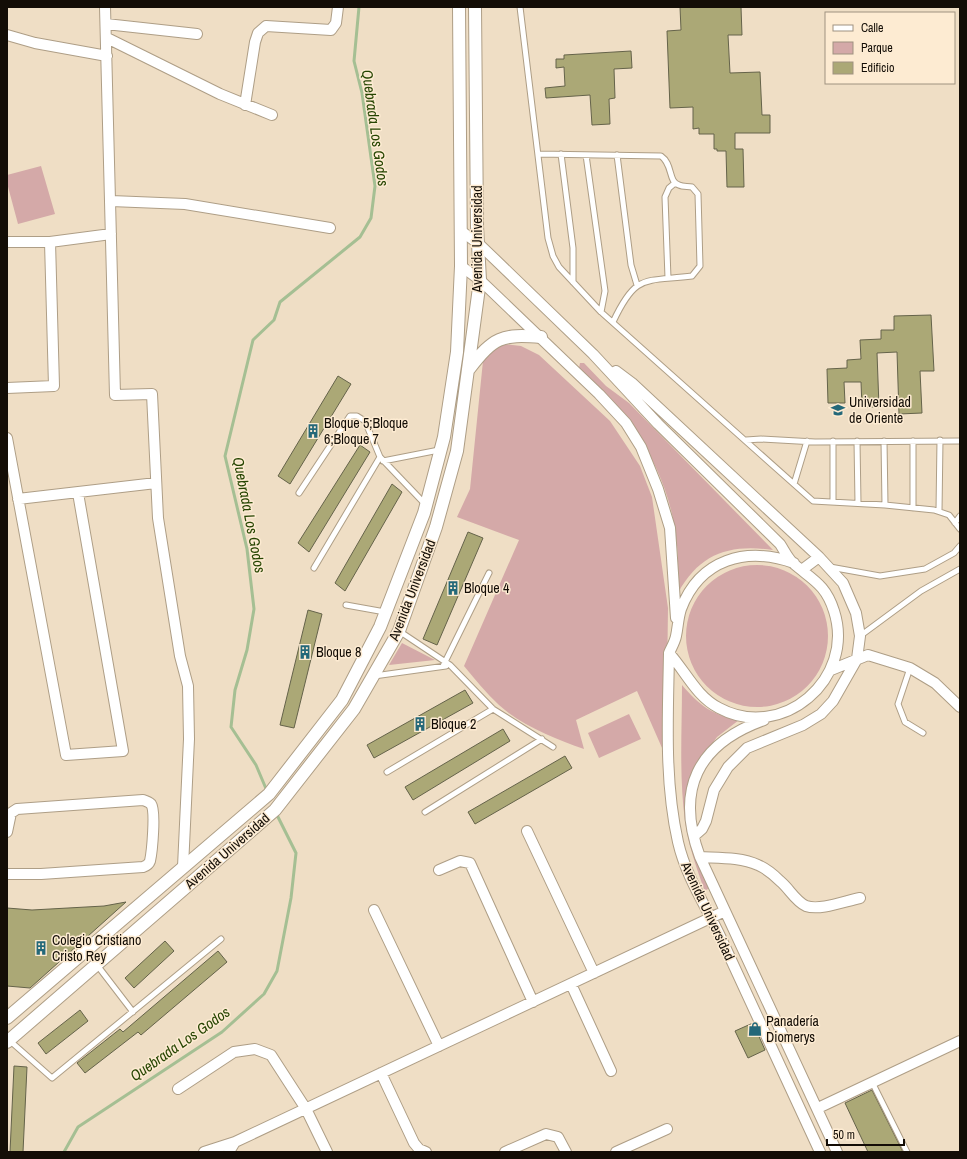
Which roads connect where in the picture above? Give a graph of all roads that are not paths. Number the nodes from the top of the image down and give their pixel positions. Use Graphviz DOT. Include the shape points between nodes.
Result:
graph roads {
  1 [pos="105,7"];
  2 [pos="338,7"];
  3 [pos="459,7"];
  4 [pos="475,7"];
  5 [pos="520,7"];
  6 [pos="106,24"];
  7 [pos="197,34"];
  8 [pos="7,35"];
  9 [pos="107,38"];
  10 [pos="108,56"];
  11 [pos="245,105"];
  12 [pos="272,115"];
  13 [pos="538,154"];
  14 [pos="561,154"];
  15 [pos="586,154"];
  16 [pos="617,155"];
  17 [pos="675,183"];
  18 [pos="111,201"];
  19 [pos="330,228"];
  20 [pos="461,231"];
  21 [pos="111,234"];
  22 [pos="7,242"];
  23 [pos="50,242"];
  24 [pos="479,244"];
  25 [pos="461,266"];
  26 [pos="668,278"];
  27 [pos="480,280"];
  28 [pos="573,282"];
  29 [pos="638,285"];
  30 [pos="601,312"];
  31 [pos="613,322"];
  32 [pos="541,337"];
  33 [pos="593,354"];
  34 [pos="468,370"];
  35 [pos="7,388"];
  36 [pos="7,438"];
  37 [pos="746,440"];
  38 [pos="940,440"];
  39 [pos="960,440"];
  40 [pos="807,441"];
  41 [pos="833,441"];
  42 [pos="857,441"];
  43 [pos="884,441"];
  44 [pos="913,441"];
  45 [pos="440,450"];
  46 [pos="381,459"];
  47 [pos="156,483"];
  48 [pos="794,484"];
  49 [pos="78,493"];
  50 [pos="299,493"];
  51 [pos="18,499"];
  52 [pos="833,502"];
  53 [pos="858,503"];
  54 [pos="885,505"];
  55 [pos="426,506"];
  56 [pos="913,508"];
  57 [pos="939,511"];
  58 [pos="960,516"];
  59 [pos="955,522"];
  60 [pos="960,529"];
  61 [pos="960,546"];
  62 [pos="820,557"];
  63 [pos="794,563"];
  64 [pos="828,567"];
  65 [pos="314,568"];
  66 [pos="803,569"];
  67 [pos="960,569"];
  68 [pos="489,573"];
  69 [pos="346,605"];
  70 [pos="386,612"];
  71 [pos="677,626"];
  72 [pos="399,631"];
  73 [pos="860,636"];
  74 [pos="669,653"];
  75 [pos="857,659"];
  76 [pos="446,664"];
  77 [pos="910,668"];
  78 [pos="831,670"];
  79 [pos="374,676"];
  80 [pos="960,707"];
  81 [pos="493,709"];
  82 [pos="776,716"];
  83 [pos="923,732"];
  84 [pos="542,739"];
  85 [pos="554,747"];
  86 [pos="387,772"];
  87 [pos="425,812"];
  88 [pos="527,831"];
  89 [pos="7,832"];
  90 [pos="694,836"];
  91 [pos="700,857"];
  92 [pos="183,868"];
  93 [pos="439,870"];
  94 [pos="7,874"];
  95 [pos="860,898"];
  96 [pos="374,910"];
  97 [pos="725,911"];
  98 [pos="712,918"];
  99 [pos="221,939"];
  100 [pos="97,964"];
  101 [pos="594,973"];
  102 [pos="571,984"];
  103 [pos="533,1002"];
  104 [pos="133,1012"];
  105 [pos="7,1018"];
  106 [pos="8,1041"];
  107 [pos="960,1041"];
  108 [pos="439,1046"];
  109 [pos="612,1070"];
  110 [pos="381,1073"];
  111 [pos="872,1082"];
  112 [pos="178,1089"];
  113 [pos="818,1108"];
  114 [pos="306,1109"];
  115 [pos="667,1129"];
  116 [pos="235,1142"];
  117 [pos="204,1152"];
  118 [pos="230,1152"];
  119 [pos="327,1152"];
  120 [pos="426,1152"];
  121 [pos="505,1152"];
  122 [pos="566,1152"];
  123 [pos="616,1152"];
  124 [pos="820,1152"];
  125 [pos="837,1152"];
  126 [pos="907,1152"];
  1 -- 6 [label="street"];
  2 -- 11 [label="street" via="336,23 331,30 266,26 261,29 255,42"];
  3 -- 20 [label="street, Avenida Universidad"];
  4 -- 24 [label="street, Avenida Universidad"];
  5 -- 13 [label="lane"];
  6 -- 7 [label="street"];
  6 -- 9 [label="street"];
  8 -- 10 [label="street"];
  9 -- 10 [label="street"];
  9 -- 11 [label="street"];
  10 -- 18 [label="street"];
  11 -- 12 [label="street"];
  13 -- 14 [label="lane"];
  13 -- 28 [label="lane" via="548,238 559,267"];
  14 -- 15 [label="lane"];
  14 -- 28 [label="lane" via="573,248"];
  15 -- 16 [label="lane"];
  15 -- 30 [label="lane" via="605,285"];
  16 -- 17 [label="lane" via="661,156 668,162"];
  16 -- 29 [label="lane" via="630,259"];
  17 -- 26 [label="lane" via="665,197"];
  17 -- 26 [label="lane" via="692,187 698,194 700,266 692,276"];
  18 -- 19 [label="street" via="186,204"];
  18 -- 21 [label="street"];
  20 -- 24 [label="street"];
  20 -- 25 [label="street, Avenida Universidad"];
  21 -- 23 [label="street"];
  21 -- 47 [label="street" via="115,395 152,394"];
  22 -- 23 [label="street"];
  23 -- 35 [label="street" via="54,386"];
  24 -- 27 [label="street, Avenida Universidad"];
  24 -- 33 [label="street"];
  25 -- 27 [label="street"];
  25 -- 45 [label="street, Avenida Universidad" via="457,352"];
  26 -- 29 [label="lane" via="650,279"];
  27 -- 32 [label="street"];
  27 -- 34 [label="street, Avenida Universidad"];
  28 -- 30 [label="lane"];
  29 -- 31 [label="lane" via="628,292"];
  30 -- 31 [label="lane"];
  31 -- 37 [label="lane"];
  32 -- 34 [label="street" via="502,337 485,349"];
  32 -- 71 [label="street" via="626,423 641,447 670,528"];
  33 -- 62 [label="street" via="632,384"];
  33 -- 63 [label="street" via="658,424 780,544"];
  34 -- 72 [label="street, Avenida Universidad" via="457,452 436,527"];
  36 -- 51 [label="street"];
  37 -- 40 [label="lane" via="761,438"];
  37 -- 48 [label="lane"];
  38 -- 39 [label="lane"];
  38 -- 44 [label="lane"];
  38 -- 57 [label="lane"];
  40 -- 41 [label="lane"];
  40 -- 48 [label="lane"];
  41 -- 42 [label="lane"];
  41 -- 52 [label="lane"];
  42 -- 43 [label="lane"];
  42 -- 53 [label="lane"];
  43 -- 44 [label="lane"];
  43 -- 54 [label="lane"];
  44 -- 56 [label="lane"];
  45 -- 46 [label="lane"];
  45 -- 55 [label="street, Avenida Universidad"];
  46 -- 50 [label="lane" via="365,421 357,416 350,416"];
  46 -- 55 [label="lane"];
  46 -- 65 [label="lane"];
  47 -- 49 [label="street"];
  47 -- 92 [label="street" via="158,518 180,656 188,686 189,740"];
  48 -- 52 [label="lane" via="813,501"];
  49 -- 51 [label="street"];
  49 -- 51 [label="street" via="123,751 66,755"];
  52 -- 53 [label="lane"];
  53 -- 54 [label="lane"];
  54 -- 56 [label="lane"];
  55 -- 70 [label="street, Avenida Universidad"];
  56 -- 57 [label="lane"];
  57 -- 59 [label="lane" via="949,515"];
  58 -- 59 [label="lane"];
  59 -- 60 [label="lane"];
  61 -- 64 [label="lane" via="954,553 925,569 880,576"];
  62 -- 64 [label="street"];
  62 -- 66 [label="street"];
  63 -- 66 [label="street, Avenida Universidad"];
  63 -- 71 [label="street" via="762,555 732,559 718,565 700,579 686,597"];
  64 -- 73 [label="street" via="843,583 856,613"];
  66 -- 78 [label="street, Avenida Universidad" via="822,588 834,612 838,638"];
  67 -- 73 [label="lane" via="921,591"];
  68 -- 76 [label="lane"];
  69 -- 70 [label="lane"];
  70 -- 92 [label="street, Avenida Universidad" via="342,700 269,794"];
  71 -- 74 [label="street" via="676,637"];
  72 -- 76 [label="lane"];
  72 -- 79 [label="street, Avenida Universidad"];
  73 -- 75 [label="street"];
  74 -- 82 [label="street" via="700,693 720,708 737,715 756,718"];
  74 -- 98 [label="street, Avenida Universidad" via="670,799 678,844 688,874"];
  75 -- 77 [label="street" via="868,655"];
  75 -- 78 [label="street"];
  75 -- 90 [label="street" via="833,701 822,714 803,725 747,748 728,767 714,790 706,821"];
  76 -- 79 [label="lane"];
  76 -- 81 [label="lane"];
  77 -- 80 [label="street" via="934,683"];
  77 -- 83 [label="lane" via="898,704 905,722"];
  78 -- 82 [label="street, Avenida Universidad" via="820,688 800,705"];
  79 -- 100 [label="street, Avenida Universidad" via="354,709 275,810"];
  81 -- 84 [label="lane"];
  81 -- 86 [label="lane"];
  82 -- 90 [label="street, Avenida Universidad" via="733,733 707,755 697,770 691,794 690,816"];
  84 -- 85 [label="lane"];
  84 -- 87 [label="lane"];
  88 -- 101 [label="street"];
  89 -- 94 [label="street" via="10,817 17,809 143,800 149,802 152,807 150,859 143,867 49,874"];
  90 -- 91 [label="street, Avenida Universidad"];
  91 -- 95 [label="street" via="730,858 758,865 807,906 823,907"];
  91 -- 97 [label="street, Avenida Universidad"];
  92 -- 105 [label="street, Avenida Universidad"];
  93 -- 103 [label="street" via="460,860 470,863"];
  96 -- 108 [label="street"];
  97 -- 98 [label="street"];
  97 -- 113 [label="street, Avenida Universidad"];
  98 -- 101 [label="street"];
  98 -- 124 [label="street, Avenida Universidad"];
  99 -- 104 [label="lane"];
  100 -- 104 [label="lane"];
  100 -- 106 [label="street, Avenida Universidad"];
  101 -- 102 [label="street"];
  102 -- 103 [label="street"];
  102 -- 109 [label="street"];
  103 -- 108 [label="street"];
  104 -- 106 [label="lane" via="52,1078"];
  107 -- 111 [label="street"];
  108 -- 110 [label="street"];
  110 -- 114 [label="street"];
  110 -- 120 [label="street" via="414,1144"];
  111 -- 113 [label="street"];
  111 -- 126 [label="lane"];
  112 -- 114 [label="street" via="234,1052 255,1049 271,1055"];
  113 -- 125 [label="street, Avenida Universidad"];
  114 -- 116 [label="street"];
  114 -- 119 [label="street"];
  115 -- 123 [label="street"];
  116 -- 117 [label="street"];
  116 -- 118 [label="street"];
  121 -- 122 [label="street" via="546,1134 558,1137"];
}
